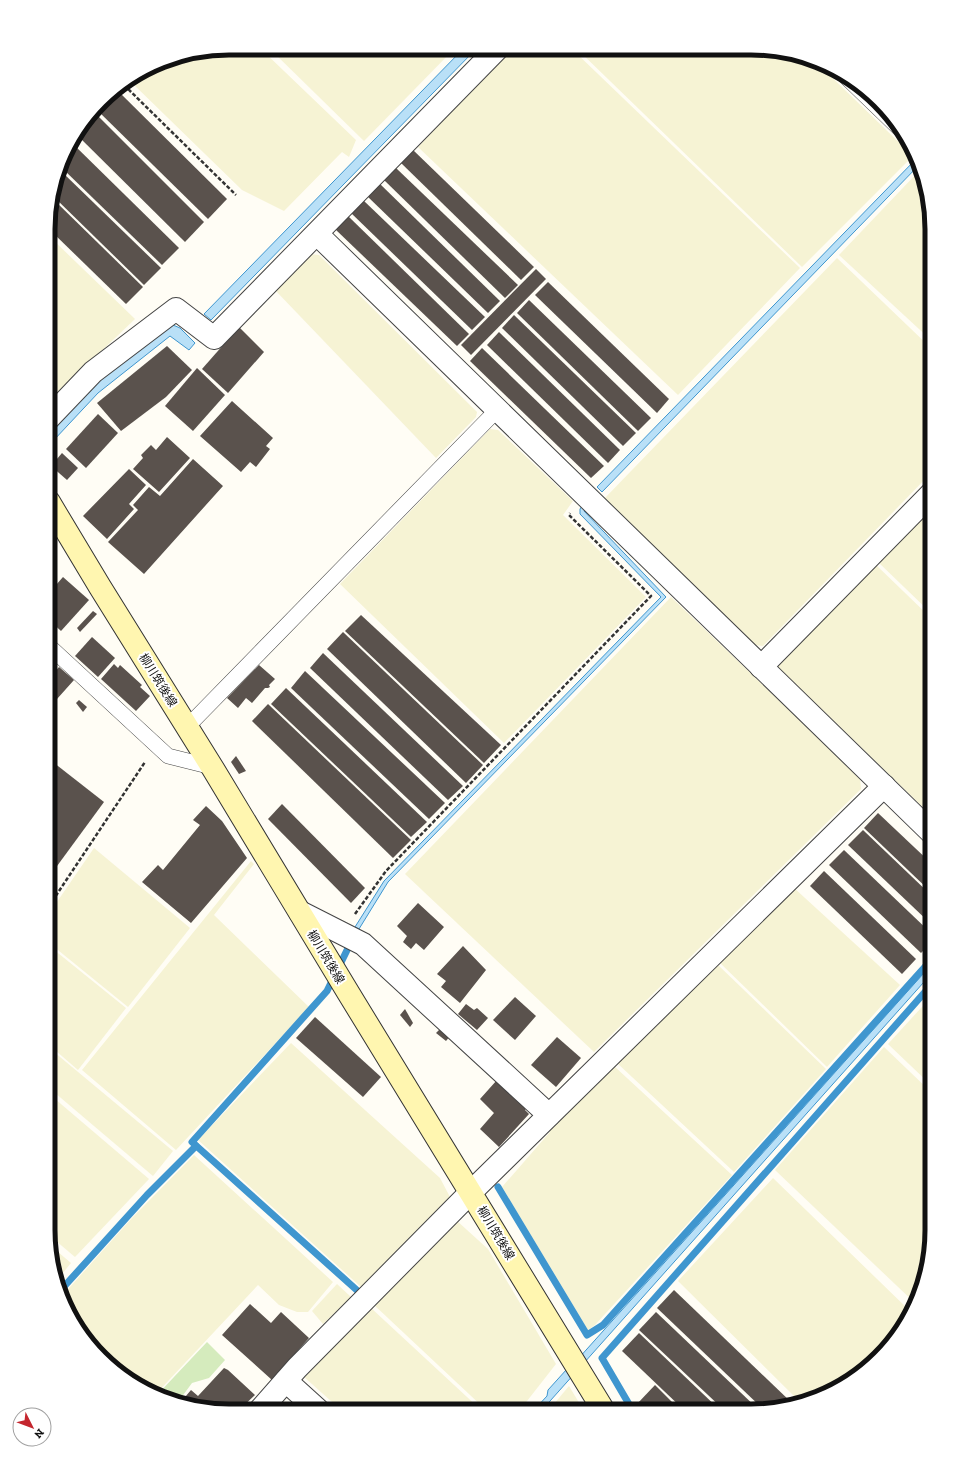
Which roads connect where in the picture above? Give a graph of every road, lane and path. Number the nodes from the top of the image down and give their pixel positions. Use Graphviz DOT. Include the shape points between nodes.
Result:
graph roads {
  1 [pos="491,55"];
  2 [pos="127,88"];
  3 [pos="236,195"];
  4 [pos="316,234"];
  5 [pos="497,410"];
  6 [pos="55,412"];
  7 [pos="584,495"];
  8 [pos="925,500"];
  9 [pos="55,512"];
  10 [pos="55,652"];
  11 [pos="761,667"];
  12 [pos="187,727"];
  13 [pos="145,761"];
  14 [pos="212,767"];
  15 [pos="884,786"];
  16 [pos="925,825"];
  17 [pos="55,896"];
  18 [pos="300,912"];
  19 [pos="354,916"];
  20 [pos="549,1115"];
  21 [pos="471,1192"];
  22 [pos="286,1381"];
  23 [pos="265,1404"];
  24 [pos="311,1404"];
  25 [pos="600,1404"];
  1 -- 4 [label="street"];
  2 -- 3 [label="path"];
  4 -- 5 [label="street"];
  4 -- 6 [label="street" via="214,338 176,309 92,372"];
  5 -- 7 [label="street"];
  5 -- 12 [label="lane"];
  7 -- 11 [label="street"];
  7 -- 19 [label="path" via="568,515 651,596 386,871"];
  8 -- 11 [label="street"];
  9 -- 12 [label="main road, 柳川筑後線"];
  10 -- 14 [label="lane" via="168,756"];
  11 -- 15 [label="street"];
  12 -- 14 [label="main road, 柳川筑後線"];
  13 -- 17 [label="path"];
  14 -- 18 [label="main road, 柳川筑後線"];
  15 -- 16 [label="street"];
  15 -- 20 [label="street"];
  18 -- 20 [label="street" via="363,944"];
  18 -- 21 [label="main road, 柳川筑後線"];
  20 -- 21 [label="street"];
  21 -- 22 [label="street"];
  21 -- 25 [label="main road, 柳川筑後線"];
  22 -- 23 [label="street"];
  22 -- 24 [label="street"];
}
